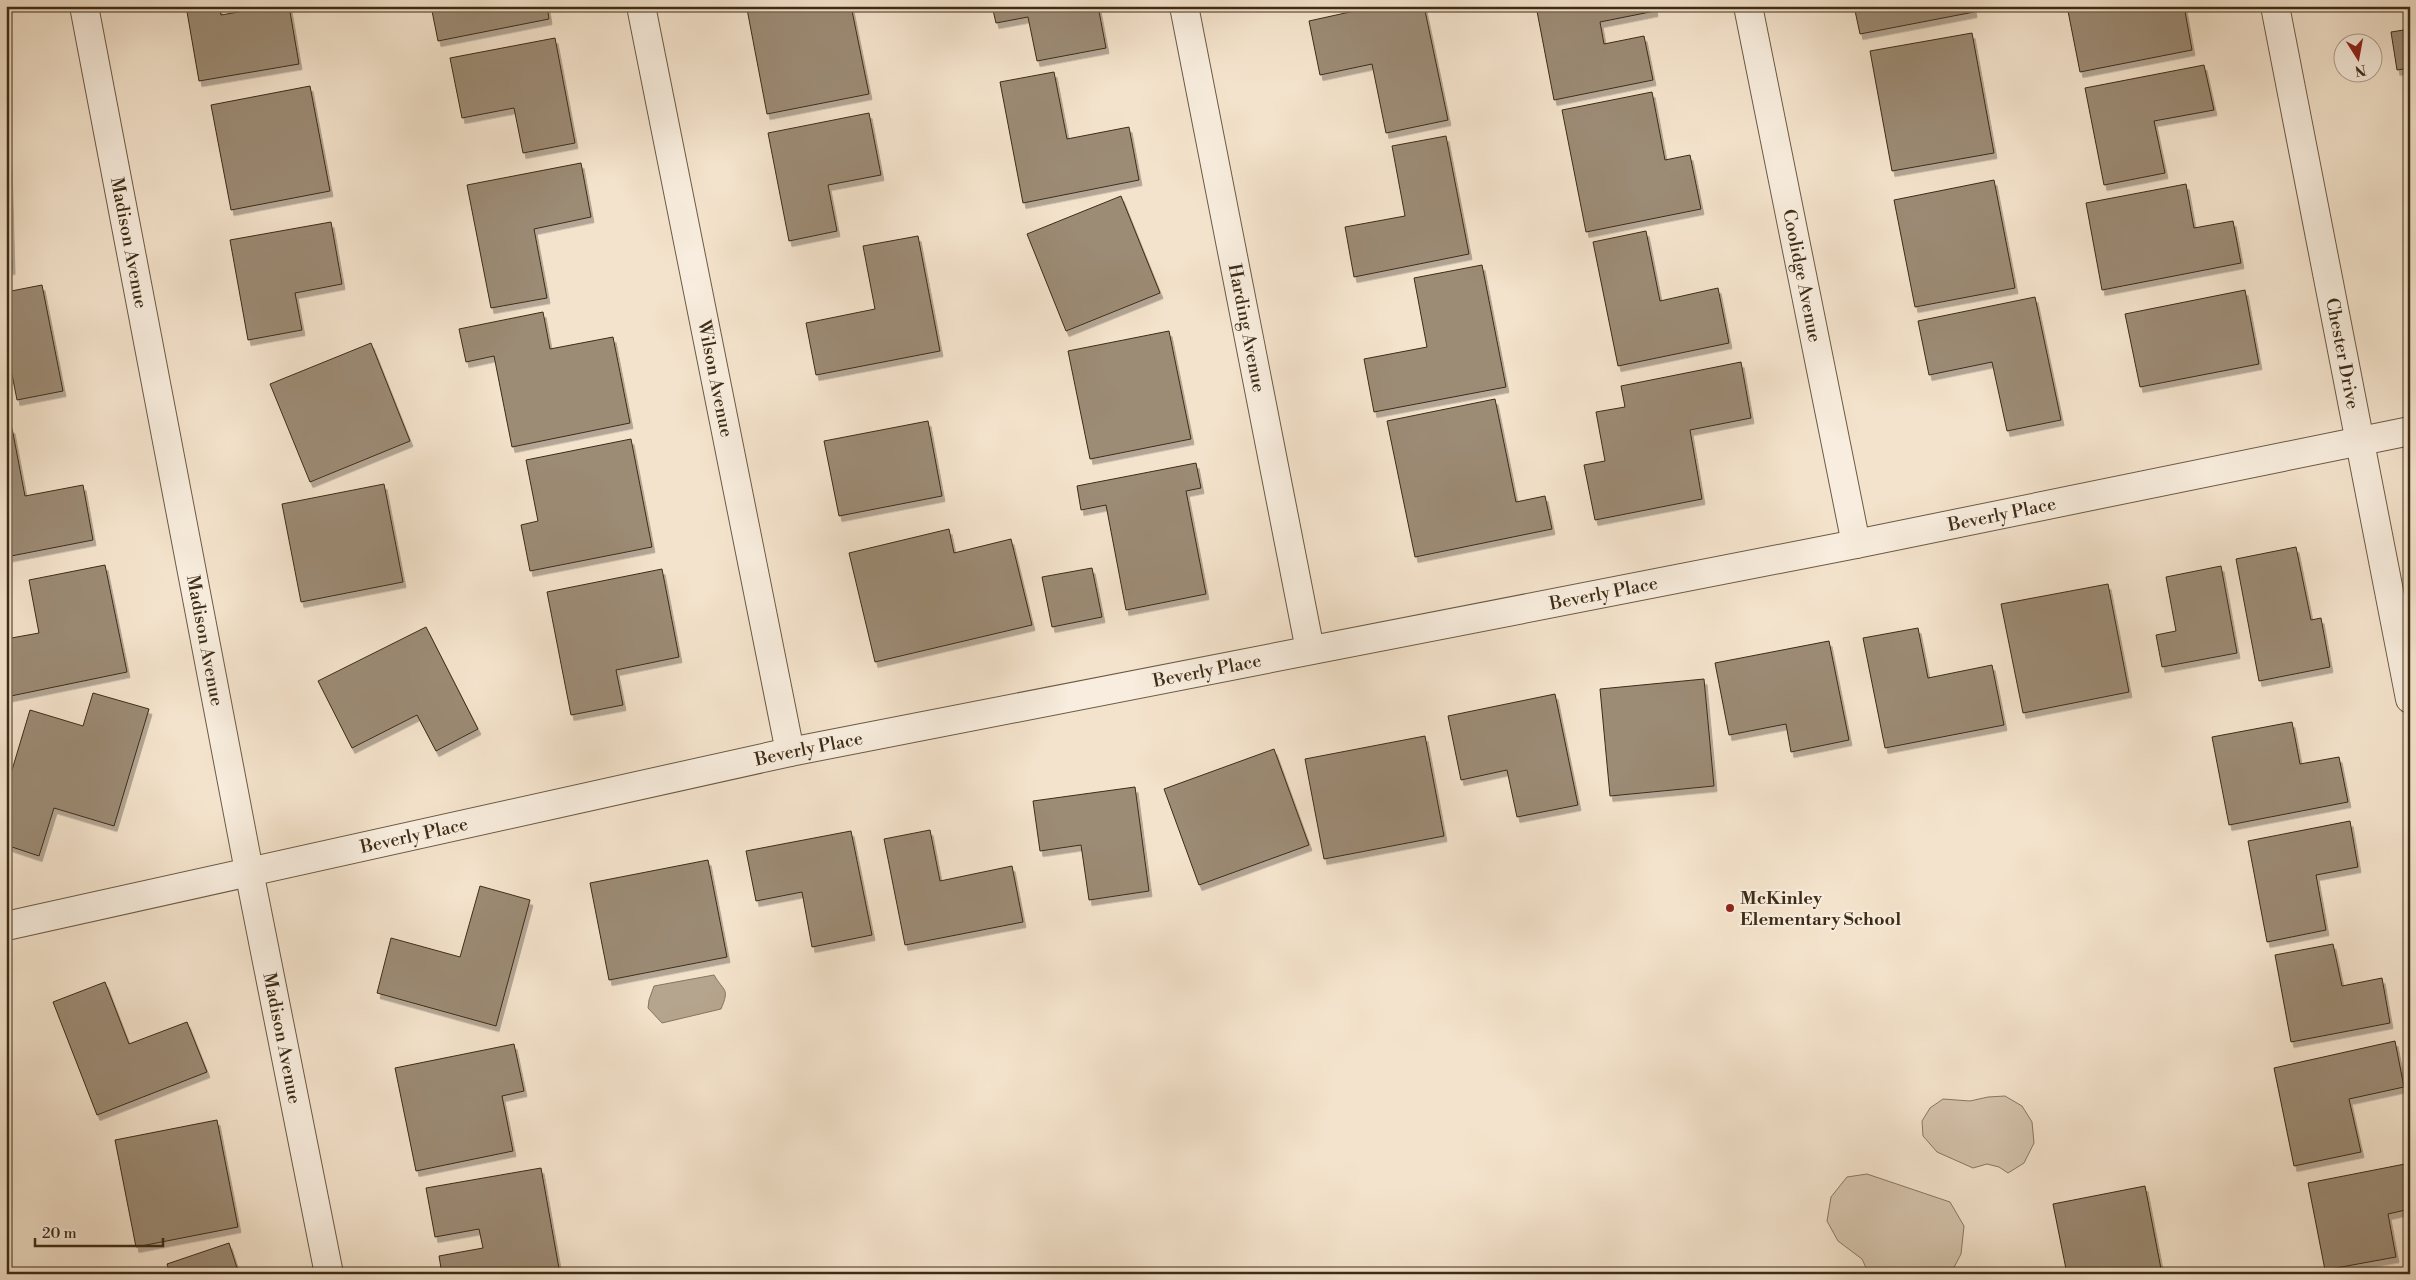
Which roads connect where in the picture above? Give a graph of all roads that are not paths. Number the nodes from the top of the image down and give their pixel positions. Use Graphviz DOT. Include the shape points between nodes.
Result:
graph roads {
  1 [pos="84,6"];
  2 [pos="641,6"];
  3 [pos="1184,6"];
  4 [pos="1748,6"];
  5 [pos="2275,6"];
  6 [pos="2410,431"];
  7 [pos="2360,441"];
  8 [pos="1856,544"];
  9 [pos="1310,650"];
  10 [pos="2410,699"];
  11 [pos="790,752"];
  12 [pos="249,871"];
  13 [pos="6,926"];
  14 [pos="329,1274"];
  1 -- 12 [label="street, Madison Avenue"];
  2 -- 11 [label="street, Wilson Avenue"];
  3 -- 9 [label="street, Harding Avenue"];
  4 -- 8 [label="street, Coolidge Avenue"];
  5 -- 7 [label="street, Chester Drive"];
  6 -- 7 [label="street, Beverly Place"];
  7 -- 8 [label="street, Beverly Place"];
  7 -- 10 [label="street, Chester Drive"];
  8 -- 9 [label="street, Beverly Place"];
  9 -- 11 [label="street, Beverly Place"];
  11 -- 12 [label="street, Beverly Place"];
  12 -- 13 [label="street, Beverly Place"];
  12 -- 14 [label="street, Madison Avenue"];
}
